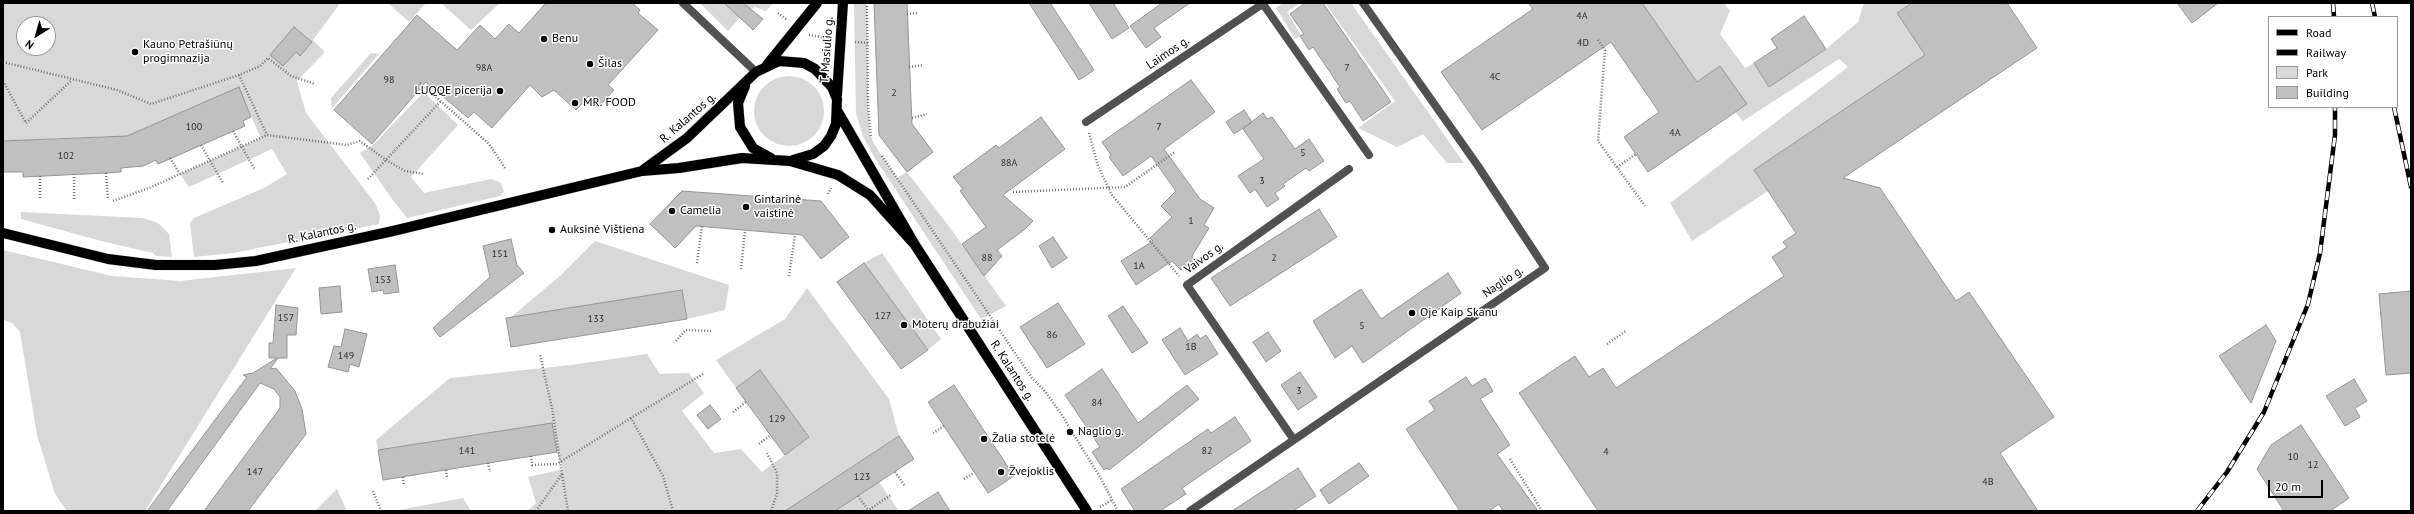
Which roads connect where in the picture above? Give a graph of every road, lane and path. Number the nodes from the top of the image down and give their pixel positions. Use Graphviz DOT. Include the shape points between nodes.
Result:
graph roads {
  1 [pos="683,3"];
  2 [pos="816,3"];
  3 [pos="844,3"];
  4 [pos="867,3"];
  5 [pos="1264,3"];
  6 [pos="1363,3"];
  7 [pos="778,13"];
  8 [pos="919,13"];
  9 [pos="907,14"];
  10 [pos="796,28"];
  11 [pos="840,40"];
  12 [pos="1598,40"];
  13 [pos="868,43"];
  14 [pos="3,62"];
  15 [pos="923,64"];
  16 [pos="767,65"];
  17 [pos="909,67"];
  18 [pos="756,72"];
  19 [pos="240,75"];
  20 [pos="72,80"];
  21 [pos="3,81"];
  22 [pos="747,81"];
  23 [pos="420,83"];
  24 [pos="315,84"];
  25 [pos="837,99"];
  26 [pos="441,101"];
  27 [pos="838,112"];
  28 [pos="927,114"];
  29 [pos="912,118"];
  30 [pos="1086,122"];
  31 [pos="233,131"];
  32 [pos="267,135"];
  33 [pos="874,144"];
  34 [pos="201,145"];
  35 [pos="241,147"];
  36 [pos="878,150"];
  37 [pos="1175,152"];
  38 [pos="1636,154"];
  39 [pos="1369,155"];
  40 [pos="170,158"];
  41 [pos="775,159"];
  42 [pos="386,160"];
  43 [pos="210,161"];
  44 [pos="790,161"];
  45 [pos="1616,167"];
  46 [pos="505,168"];
  47 [pos="1349,169"];
  48 [pos="255,170"];
  49 [pos="642,170"];
  50 [pos="106,173"];
  51 [pos="74,174"];
  52 [pos="180,174"];
  53 [pos="424,174"];
  54 [pos="40,176"];
  55 [pos="368,179"];
  56 [pos="223,182"];
  57 [pos="1109,189"];
  58 [pos="1013,192"];
  59 [pos="40,198"];
  60 [pos="74,199"];
  61 [pos="108,200"];
  62 [pos="113,200"];
  63 [pos="1644,206"];
  64 [pos="702,226"];
  65 [pos="745,230"];
  66 [pos="3,233"];
  67 [pos="795,235"];
  68 [pos="915,245"];
  69 [pos="697,263"];
  70 [pos="741,269"];
  71 [pos="789,276"];
  72 [pos="1187,285"];
  73 [pos="712,331"];
  74 [pos="1626,331"];
  75 [pos="676,341"];
  76 [pos="1607,344"];
  77 [pos="540,355"];
  78 [pos="703,374"];
  79 [pos="746,402"];
  80 [pos="733,412"];
  81 [pos="631,418"];
  82 [pos="944,426"];
  83 [pos="933,433"];
  84 [pos="771,435"];
  85 [pos="1294,440"];
  86 [pos="759,444"];
  87 [pos="766,453"];
  88 [pos="531,456"];
  89 [pos="1510,459"];
  90 [pos="562,460"];
  91 [pos="488,463"];
  92 [pos="446,470"];
  93 [pos="490,472"];
  94 [pos="895,472"];
  95 [pos="974,473"];
  96 [pos="562,474"];
  97 [pos="403,477"];
  98 [pos="447,479"];
  99 [pos="964,479"];
  100 [pos="404,486"];
  101 [pos="905,486"];
  102 [pos="373,491"];
  103 [pos="891,495"];
  104 [pos="858,496"];
  105 [pos="1112,500"];
  106 [pos="868,510"];
  107 [pos="382,511"];
  108 [pos="536,511"];
  109 [pos="568,511"];
  110 [pos="673,511"];
  111 [pos="771,511"];
  112 [pos="1087,511"];
  113 [pos="1095,511"];
  114 [pos="1118,511"];
  115 [pos="1190,511"];
  116 [pos="1542,511"];
  1 -- 18 [label="street"];
  2 -- 10 [label="main road, T. Masiulio g."];
  3 -- 11 [label="main road, T. Masiulio g."];
  4 -- 13 [label="path"];
  5 -- 30 [label="street, Laimos g."];
  5 -- 39 [label="street"];
  6 -- 85 [label="street, Naglio g." via="1478,166 1545,268"];
  7 -- 10 [label="path"];
  8 -- 9 [label="path"];
  10 -- 11 [label="path" via="808,34"];
  10 -- 16 [label="main road, T. Masiulio g."];
  11 -- 13 [label="path"];
  11 -- 25 [label="main road, T. Masiulio g."];
  12 -- 45 [label="path" via="1605,50 1598,141"];
  13 -- 33 [label="path" via="868,105 870,135"];
  14 -- 20 [label="path"];
  15 -- 17 [label="path"];
  16 -- 18 [label="main road, R. Kalantos g."];
  16 -- 25 [label="main road, R. Kalantos g." via="791,61 810,66 825,77"];
  18 -- 22 [label="main road, R. Kalantos g."];
  19 -- 20 [label="path" via="151,104 117,90"];
  19 -- 24 [label="path" via="260,66 268,58 291,76"];
  19 -- 32 [label="path"];
  20 -- 21 [label="path" via="26,123"];
  22 -- 41 [label="main road, R. Kalantos g." via="738,103 740,127 753,148"];
  22 -- 49 [label="main road, R. Kalantos g." via="687,138"];
  23 -- 26 [label="path"];
  25 -- 27 [label="main road, R. Kalantos g."];
  26 -- 42 [label="path"];
  26 -- 46 [label="path" via="489,144"];
  27 -- 44 [label="main road, R. Kalantos g." via="836,124 824,146 808,156"];
  27 -- 68 [label="main road, R. Kalantos g."];
  28 -- 29 [label="path"];
  30 -- 57 [label="path" via="1098,166"];
  31 -- 35 [label="path"];
  32 -- 35 [label="path"];
  32 -- 42 [label="path" via="347,145 360,141"];
  34 -- 43 [label="path"];
  35 -- 43 [label="path"];
  35 -- 48 [label="path"];
  36 -- 105 [label="path" via="1032,378 1060,412"];
  37 -- 57 [label="path" via="1125,187"];
  38 -- 45 [label="path"];
  40 -- 52 [label="path"];
  41 -- 44 [label="main road, R. Kalantos g."];
  41 -- 49 [label="main road, R. Kalantos g." via="742,158 679,168"];
  42 -- 53 [label="path" via="405,171"];
  42 -- 55 [label="path"];
  43 -- 52 [label="path"];
  43 -- 56 [label="path"];
  44 -- 68 [label="main road, R. Kalantos g." via="838,175 860,188"];
  45 -- 63 [label="path"];
  47 -- 72 [label="street, Vaivos g."];
  49 -- 66 [label="main road, R. Kalantos g." via="393,231 256,261 215,265 156,265 108,259"];
  50 -- 61 [label="path"];
  51 -- 60 [label="path"];
  52 -- 62 [label="path"];
  54 -- 59 [label="path"];
  57 -- 58 [label="path"];
  57 -- 72 [label="path" via="1143,235"];
  64 -- 69 [label="path"];
  65 -- 70 [label="path"];
  67 -- 71 [label="path"];
  68 -- 112 [label="main road, R. Kalantos g."];
  72 -- 85 [label="street, Vaivos g."];
  73 -- 75 [label="path" via="686,330"];
  74 -- 76 [label="path"];
  77 -- 90 [label="path"];
  78 -- 81 [label="path"];
  79 -- 80 [label="path"];
  81 -- 90 [label="path"];
  81 -- 110 [label="path" via="663,476"];
  82 -- 83 [label="path"];
  84 -- 86 [label="path"];
  85 -- 115 [label="street, Naglio g."];
  87 -- 111 [label="path" via="777,473 777,494"];
  88 -- 90 [label="path" via="532,465 556,464"];
  89 -- 116 [label="path"];
  90 -- 96 [label="path"];
  91 -- 93 [label="path"];
  92 -- 98 [label="path"];
  94 -- 101 [label="path"];
  95 -- 99 [label="path"];
  96 -- 108 [label="path"];
  96 -- 109 [label="path"];
  97 -- 100 [label="path"];
  102 -- 107 [label="path"];
  103 -- 106 [label="path"];
  104 -- 106 [label="path"];
  105 -- 113 [label="path"];
  105 -- 114 [label="path"];
}
